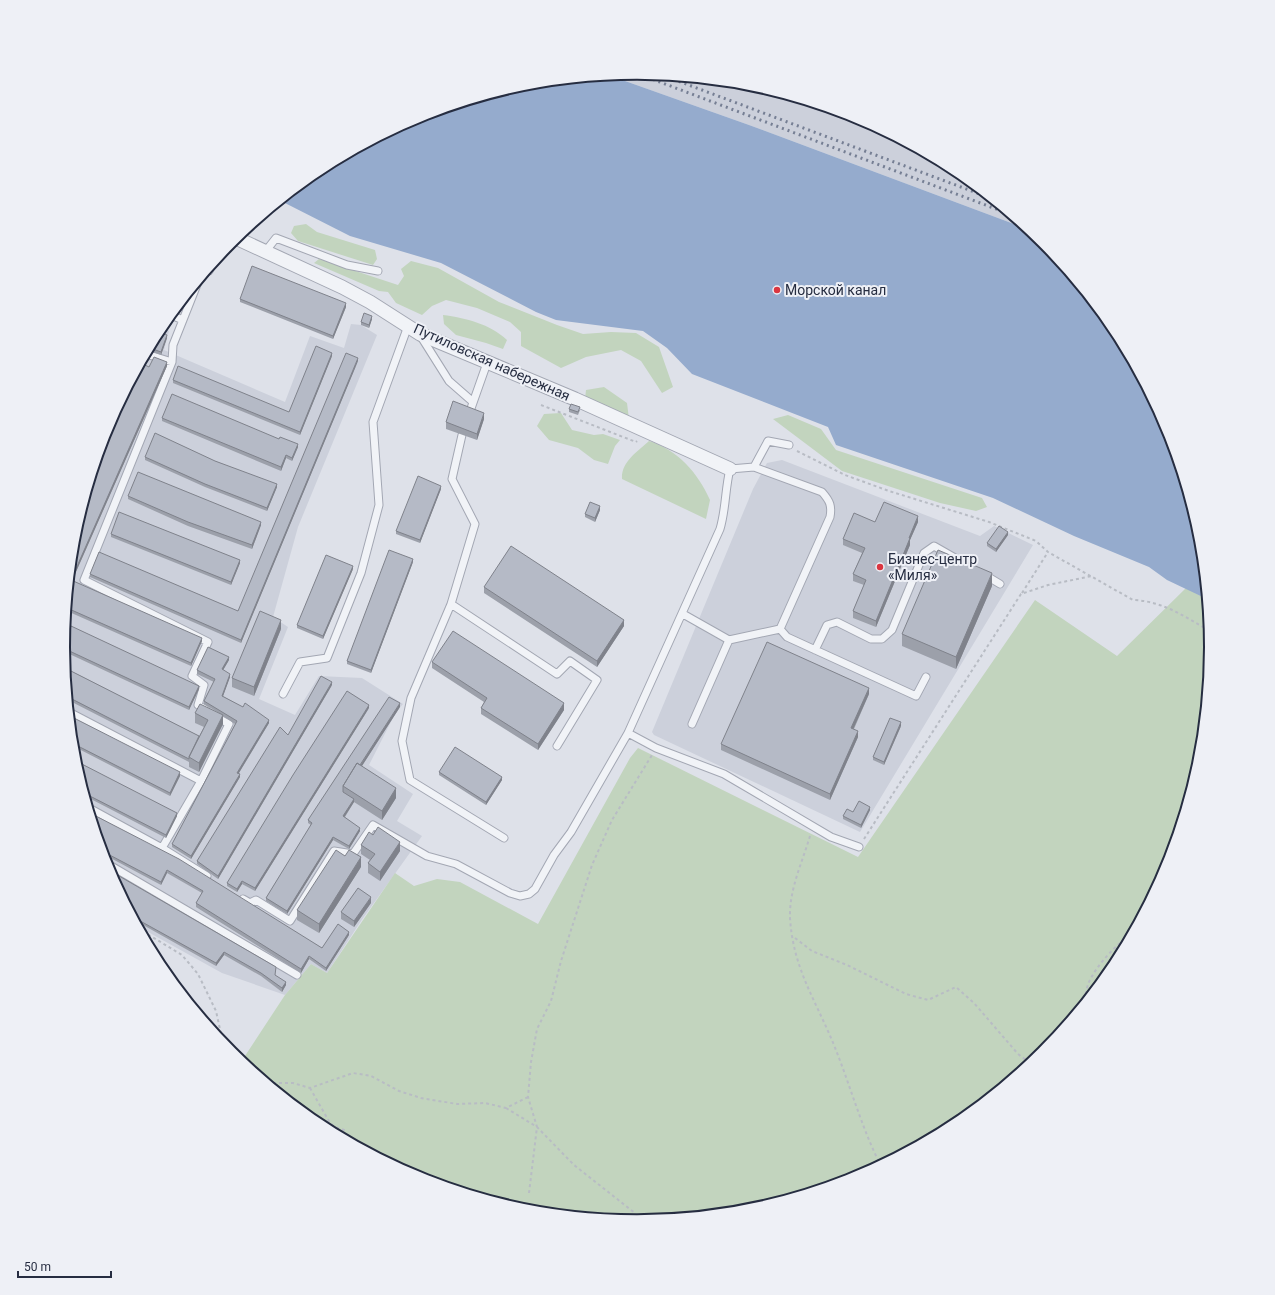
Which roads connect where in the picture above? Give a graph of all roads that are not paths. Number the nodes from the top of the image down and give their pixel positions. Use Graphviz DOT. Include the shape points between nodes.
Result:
graph roads {
  1 [pos="242,241"];
  2 [pos="265,252"];
  3 [pos="378,270"];
  4 [pos="193,295"];
  5 [pos="176,317"];
  6 [pos="183,320"];
  7 [pos="408,326"];
  8 [pos="420,334"];
  9 [pos="151,356"];
  10 [pos="172,362"];
  11 [pos="487,363"];
  12 [pos="473,402"];
  13 [pos="468,414"];
  14 [pos="462,435"];
  15 [pos="789,445"];
  16 [pos="754,467"];
  17 [pos="730,469"];
  18 [pos="960,561"];
  19 [pos="980,573"];
  20 [pos="1000,584"];
  21 [pos="451,604"];
  22 [pos="683,614"];
  23 [pos="780,629"];
  24 [pos="729,640"];
  25 [pos="815,650"];
  26 [pos="926,677"];
  27 [pos="283,694"];
  28 [pos="74,715"];
  29 [pos="692,724"];
  30 [pos="628,733"];
  31 [pos="557,746"];
  32 [pos="201,781"];
  33 [pos="94,811"];
  34 [pos="504,838"];
  35 [pos="859,847"];
  36 [pos="162,848"];
  37 [pos="114,868"];
  38 [pos="217,882"];
  39 [pos="237,895"];
  40 [pos="297,975"];
  1 -- 2 [label="street, Путиловская набережная"];
  2 -- 3 [label="lane" via="276,238 347,265"];
  2 -- 7 [label="street, Путиловская набережная" via="342,286"];
  4 -- 6 [label="lane"];
  5 -- 6 [label="lane"];
  6 -- 10 [label="lane" via="173,345"];
  7 -- 8 [label="street, Путиловская набережная"];
  7 -- 27 [label="lane" via="373,422 379,505 361,574 327,658 300,662"];
  8 -- 11 [label="street, Путиловская набережная"];
  8 -- 12 [label="lane" via="449,381"];
  9 -- 10 [label="lane"];
  10 -- 32 [label="lane" via="84,580 208,642 192,676 204,685 198,705 228,724"];
  11 -- 12 [label="lane"];
  11 -- 17 [label="street, Путиловская набережная"];
  12 -- 13 [label="lane"];
  14 -- 21 [label="lane" via="452,479 475,524"];
  15 -- 16 [label="lane" via="768,440"];
  16 -- 17 [label="lane"];
  16 -- 23 [label="lane" via="822,492 832,507 830,517"];
  17 -- 22 [label="lane" via="725,514"];
  18 -- 25 [label="lane" via="934,546 924,552 892,630 882,639 871,639 837,622 827,625"];
  19 -- 20 [label="lane"];
  21 -- 31 [label="lane" via="557,674 570,660 597,680"];
  21 -- 34 [label="lane" via="411,698 402,741 410,780"];
  22 -- 24 [label="lane"];
  22 -- 30 [label="lane"];
  23 -- 24 [label="lane"];
  23 -- 25 [label="lane" via="787,637"];
  24 -- 29 [label="lane"];
  25 -- 26 [label="lane" via="916,696"];
  28 -- 32 [label="lane"];
  30 -- 35 [label="lane" via="656,748 724,774 831,837"];
  30 -- 39 [label="lane" via="571,832 554,855 535,889 529,894 520,896 510,893 456,864 427,856 373,824 353,854 334,851 290,921 256,900 250,903"];
  32 -- 36 [label="lane"];
  33 -- 36 [label="lane"];
  36 -- 38 [label="lane"];
  37 -- 40 [label="lane"];
}
